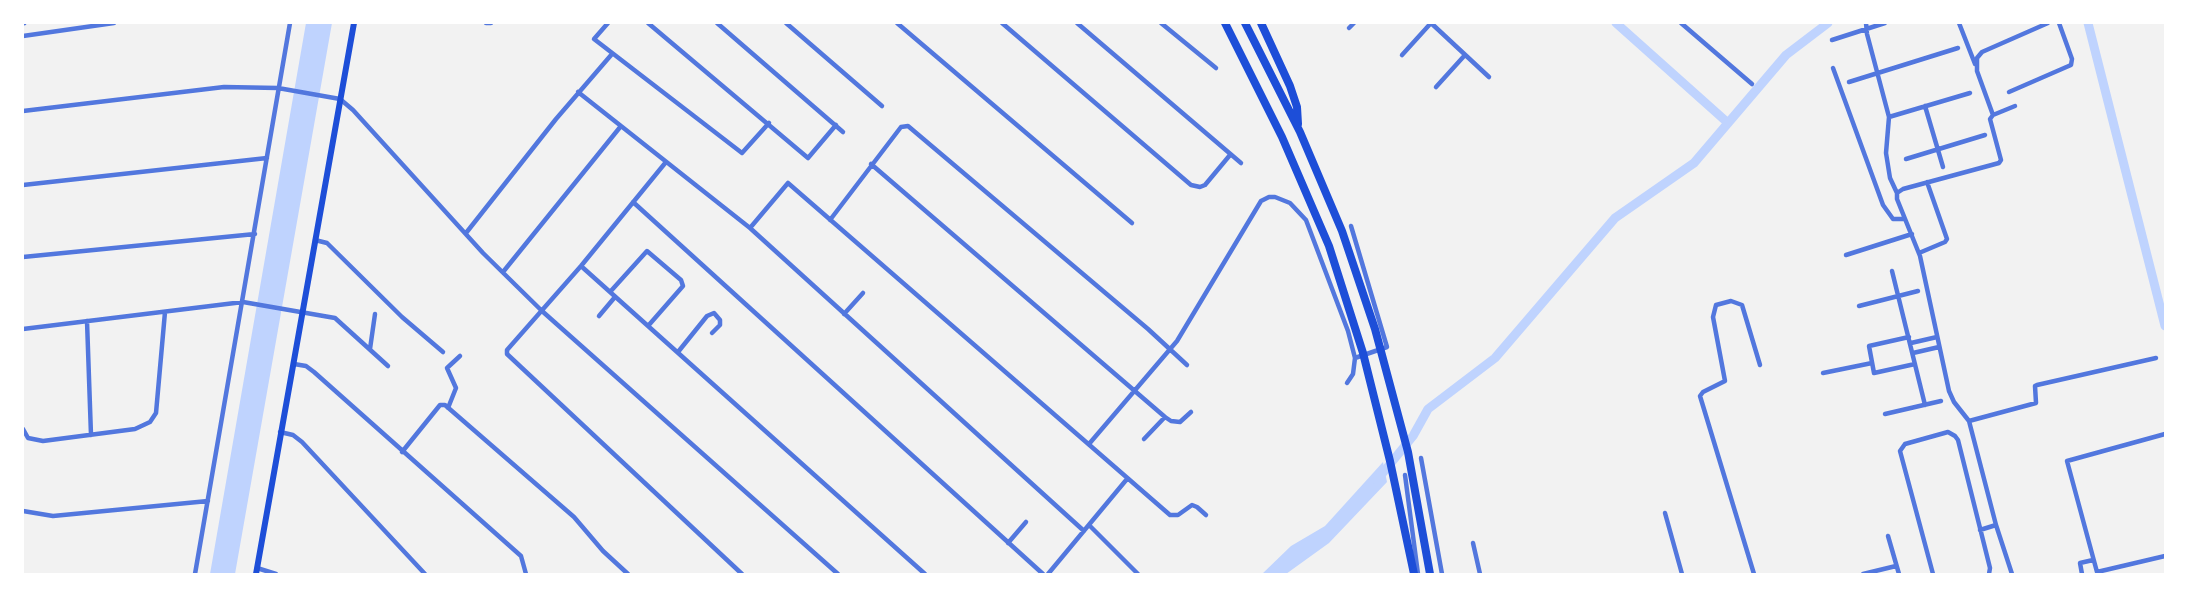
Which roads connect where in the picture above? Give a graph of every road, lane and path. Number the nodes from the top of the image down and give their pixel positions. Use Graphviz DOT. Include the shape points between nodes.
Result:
graph roads {
  1 [pos="114,23"];
  2 [pos="290,23"];
  3 [pos="354,23"];
  4 [pos="608,23"];
  5 [pos="648,23"];
  6 [pos="717,23"];
  7 [pos="786,23"];
  8 [pos="897,23"];
  9 [pos="1002,23"];
  10 [pos="1077,23"];
  11 [pos="1161,23"];
  12 [pos="1224,23"];
  13 [pos="1245,23"];
  14 [pos="1261,23"];
  15 [pos="1354,23"];
  16 [pos="1431,23"];
  17 [pos="1681,23"];
  18 [pos="1885,23"];
  19 [pos="1959,23"];
  20 [pos="2048,23"];
  21 [pos="2059,23"];
  22 [pos="1867,25"];
  23 [pos="1349,28"];
  24 [pos="23,36"];
  25 [pos="1832,40"];
  26 [pos="1958,48"];
  27 [pos="612,54"];
  28 [pos="1402,55"];
  29 [pos="1465,55"];
  30 [pos="1975,65"];
  31 [pos="1216,68"];
  32 [pos="1833,68"];
  33 [pos="1877,72"];
  34 [pos="1489,77"];
  35 [pos="1849,82"];
  36 [pos="1752,84"];
  37 [pos="1436,87"];
  38 [pos="278,89"];
  39 [pos="2009,92"];
  40 [pos="578,93"];
  41 [pos="1970,93"];
  42 [pos="340,99"];
  43 [pos="882,106"];
  44 [pos="1925,106"];
  45 [pos="2015,106"];
  46 [pos="23,111"];
  47 [pos="1993,115"];
  48 [pos="1889,117"];
  49 [pos="769,123"];
  50 [pos="836,125"];
  51 [pos="621,126"];
  52 [pos="1299,130"];
  53 [pos="844,132"];
  54 [pos="1985,135"];
  55 [pos="1938,149"];
  56 [pos="1230,155"];
  57 [pos="267,158"];
  58 [pos="1906,159"];
  59 [pos="666,162"];
  60 [pos="1241,163"];
  61 [pos="871,164"];
  62 [pos="1943,167"];
  63 [pos="1927,182"];
  64 [pos="23,186"];
  65 [pos="1897,193"];
  66 [pos="633,202"];
  67 [pos="1904,219"];
  68 [pos="830,220"];
  69 [pos="1132,223"];
  70 [pos="1351,226"];
  71 [pos="750,228"];
  72 [pos="466,233"];
  73 [pos="255,234"];
  74 [pos="1912,234"];
  75 [pos="315,240"];
  76 [pos="1919,253"];
  77 [pos="1846,255"];
  78 [pos="23,257"];
  79 [pos="581,266"];
  80 [pos="1892,271"];
  81 [pos="503,272"];
  82 [pos="1918,291"];
  83 [pos="610,292"];
  84 [pos="863,293"];
  85 [pos="615,297"];
  86 [pos="1899,297"];
  87 [pos="245,303"];
  88 [pos="1859,306"];
  89 [pos="542,311"];
  90 [pos="165,312"];
  91 [pos="303,312"];
  92 [pos="375,314"];
  93 [pos="844,314"];
  94 [pos="599,316"];
  95 [pos="87,321"];
  96 [pos="648,326"];
  97 [pos="23,329"];
  98 [pos="712,333"];
  99 [pos="1909,337"];
  100 [pos="1937,337"];
  101 [pos="1910,343"];
  102 [pos="1939,346"];
  103 [pos="370,349"];
  104 [pos="1169,349"];
  105 [pos="443,352"];
  106 [pos="678,352"];
  107 [pos="1913,352"];
  108 [pos="460,356"];
  109 [pos="1355,358"];
  110 [pos="2156,358"];
  111 [pos="1872,363"];
  112 [pos="294,364"];
  113 [pos="1916,364"];
  114 [pos="1187,365"];
  115 [pos="1760,365"];
  116 [pos="388,366"];
  117 [pos="1823,373"];
  118 [pos="1348,383"];
  119 [pos="1133,392"];
  120 [pos="1941,401"];
  121 [pos="1925,405"];
  122 [pos="448,408"];
  123 [pos="1191,412"];
  124 [pos="1885,414"];
  125 [pos="1165,417"];
  126 [pos="1969,421"];
  127 [pos="23,429"];
  128 [pos="280,432"];
  129 [pos="2165,434"];
  130 [pos="91,435"];
  131 [pos="1144,439"];
  132 [pos="1089,443"];
  133 [pos="402,452"];
  134 [pos="1421,458"];
  135 [pos="1405,475"];
  136 [pos="1128,479"];
  137 [pos="208,501"];
  138 [pos="23,511"];
  139 [pos="1665,513"];
  140 [pos="1206,515"];
  141 [pos="1026,522"];
  142 [pos="1089,525"];
  143 [pos="1996,525"];
  144 [pos="1980,530"];
  145 [pos="1084,531"];
  146 [pos="1888,536"];
  147 [pos="1008,543"];
  148 [pos="1473,543"];
  149 [pos="2165,556"];
  150 [pos="2093,560"];
  151 [pos="1896,566"];
  152 [pos="257,571"];
  153 [pos="195,574"];
  154 [pos="276,574"];
  155 [pos="425,574"];
  156 [pos="526,574"];
  157 [pos="628,574"];
  158 [pos="743,574"];
  159 [pos="838,574"];
  160 [pos="925,574"];
  161 [pos="1043,574"];
  162 [pos="1048,574"];
  163 [pos="1138,574"];
  164 [pos="1416,574"];
  165 [pos="1430,574"];
  166 [pos="1442,574"];
  167 [pos="1480,574"];
  168 [pos="1682,574"];
  169 [pos="1754,574"];
  170 [pos="1863,574"];
  171 [pos="1899,574"];
  172 [pos="1933,574"];
  173 [pos="1989,574"];
  174 [pos="2012,574"];
  175 [pos="2082,574"];
  1 -- 24 [label="street"];
  2 -- 38 [label="street"];
  3 -- 42 [label="main road"];
  4 -- 27 [label="street" via="594,39"];
  5 -- 49 [label="street"];
  6 -- 50 [label="street"];
  7 -- 43 [label="street"];
  8 -- 69 [label="street"];
  9 -- 56 [label="street" via="1191,185 1205,185"];
  10 -- 56 [label="street"];
  11 -- 31 [label="street"];
  12 -- 164 [label="highway" via="1282,137 1329,246 1363,353"];
  13 -- 52 [label="highway"];
  14 -- 52 [label="highway" via="1290,86"];
  15 -- 23 [label="street"];
  16 -- 28 [label="street"];
  16 -- 29 [label="street"];
  17 -- 36 [label="street"];
  18 -- 22 [label="street"];
  19 -- 30 [label="street"];
  20 -- 30 [label="street" via="1982,52"];
  21 -- 39 [label="street" via="2071,65"];
  22 -- 25 [label="street"];
  22 -- 33 [label="street"];
  26 -- 33 [label="street"];
  27 -- 40 [label="street"];
  27 -- 49 [label="street" via="742,153"];
  29 -- 34 [label="street"];
  29 -- 37 [label="street"];
  30 -- 47 [label="street"];
  32 -- 67 [label="street" via="1883,205 1893,219"];
  33 -- 35 [label="street"];
  33 -- 48 [label="street"];
  38 -- 42 [label="street"];
  38 -- 46 [label="street" via="224,87"];
  38 -- 57 [label="street"];
  40 -- 51 [label="street"];
  40 -- 72 [label="street"];
  41 -- 44 [label="street"];
  42 -- 72 [label="street"];
  42 -- 75 [label="main road"];
  44 -- 48 [label="street"];
  44 -- 55 [label="street"];
  45 -- 47 [label="street"];
  47 -- 63 [label="street" via="1999,163"];
  48 -- 65 [label="street" via="1886,153"];
  49 -- 50 [label="street" via="808,158"];
  50 -- 53 [label="street"];
  51 -- 59 [label="street"];
  51 -- 81 [label="street"];
  52 -- 165 [label="highway" via="1342,231 1375,329 1408,452"];
  54 -- 55 [label="street"];
  55 -- 58 [label="street"];
  55 -- 62 [label="street"];
  56 -- 60 [label="street"];
  57 -- 64 [label="street"];
  57 -- 73 [label="street"];
  59 -- 66 [label="street"];
  59 -- 71 [label="street"];
  61 -- 68 [label="street"];
  61 -- 104 [label="street" via="905,125 911,127"];
  61 -- 119 [label="street"];
  63 -- 65 [label="street"];
  63 -- 76 [label="street" via="1947,239"];
  65 -- 67 [label="street"];
  66 -- 79 [label="street"];
  66 -- 147 [label="street"];
  67 -- 74 [label="street"];
  68 -- 71 [label="street" via="788,183"];
  68 -- 132 [label="street"];
  70 -- 109 [label="street" via="1387,347"];
  71 -- 93 [label="street"];
  72 -- 81 [label="street"];
  73 -- 78 [label="street"];
  73 -- 87 [label="street"];
  74 -- 76 [label="street"];
  74 -- 77 [label="street"];
  75 -- 91 [label="main road"];
  75 -- 105 [label="street" via="327,243"];
  76 -- 100 [label="street"];
  79 -- 83 [label="street"];
  79 -- 89 [label="street"];
  80 -- 86 [label="street"];
  81 -- 89 [label="street"];
  82 -- 86 [label="street"];
  83 -- 85 [label="street"];
  83 -- 96 [label="street" via="645,251 681,280 682,286"];
  84 -- 93 [label="street"];
  85 -- 94 [label="street"];
  85 -- 96 [label="street"];
  86 -- 88 [label="street"];
  86 -- 99 [label="street"];
  87 -- 90 [label="street"];
  87 -- 91 [label="street"];
  87 -- 137 [label="street"];
  89 -- 158 [label="street" via="507,350 509,358"];
  89 -- 159 [label="street"];
  90 -- 95 [label="street"];
  90 -- 130 [label="street" via="156,413 150,422 135,429"];
  91 -- 103 [label="street" via="335,318"];
  91 -- 112 [label="main road"];
  92 -- 103 [label="street"];
  93 -- 145 [label="street"];
  95 -- 97 [label="street"];
  95 -- 130 [label="street"];
  96 -- 106 [label="street"];
  98 -- 106 [label="street" via="720,326 714,313"];
  99 -- 101 [label="street"];
  99 -- 111 [label="street" via="1869,346"];
  100 -- 101 [label="street"];
  100 -- 102 [label="street"];
  101 -- 107 [label="street"];
  102 -- 107 [label="street"];
  102 -- 126 [label="street" via="1949,391"];
  103 -- 116 [label="street"];
  104 -- 109 [label="street" via="1261,201 1275,197 1290,203 1306,220"];
  104 -- 114 [label="street"];
  104 -- 119 [label="street"];
  106 -- 160 [label="street"];
  107 -- 113 [label="street"];
  108 -- 122 [label="street" via="447,368 456,388"];
  109 -- 118 [label="street"];
  110 -- 126 [label="street" via="2036,385 2036,403"];
  111 -- 113 [label="street" via="1874,373"];
  111 -- 117 [label="street"];
  112 -- 128 [label="main road"];
  112 -- 133 [label="street" via="314,372"];
  113 -- 121 [label="street"];
  115 -- 169 [label="street" via="1742,305 1731,300 1716,305 1713,317 1725,381 1700,396"];
  119 -- 125 [label="street"];
  119 -- 132 [label="street"];
  120 -- 121 [label="street"];
  121 -- 124 [label="street"];
  122 -- 133 [label="street" via="440,405"];
  122 -- 157 [label="street" via="574,517"];
  123 -- 125 [label="street" via="1180,422"];
  125 -- 131 [label="street"];
  126 -- 143 [label="street"];
  127 -- 130 [label="street" via="28,438 43,441"];
  128 -- 152 [label="main road"];
  128 -- 155 [label="street" via="302,442"];
  129 -- 150 [label="street" via="2067,461"];
  132 -- 136 [label="street"];
  133 -- 156 [label="street" via="521,556"];
  134 -- 166 [label="street"];
  135 -- 164 [label="street"];
  136 -- 140 [label="street" via="1170,515 1192,505"];
  136 -- 142 [label="street"];
  137 -- 138 [label="street" via="53,516"];
  137 -- 153 [label="street"];
  139 -- 168 [label="street"];
  141 -- 147 [label="street"];
  142 -- 145 [label="street"];
  142 -- 163 [label="street"];
  143 -- 144 [label="street"];
  143 -- 174 [label="street"];
  144 -- 172 [label="street" via="1955,436 1948,432 1902,445 1902,460"];
  144 -- 173 [label="street"];
  145 -- 162 [label="street"];
  146 -- 151 [label="street"];
  147 -- 161 [label="street"];
  148 -- 167 [label="street"];
  149 -- 150 [label="street" via="2097,572"];
  150 -- 175 [label="street" via="2080,564"];
  151 -- 170 [label="street"];
  151 -- 171 [label="street"];
  152 -- 154 [label="street"];
}
